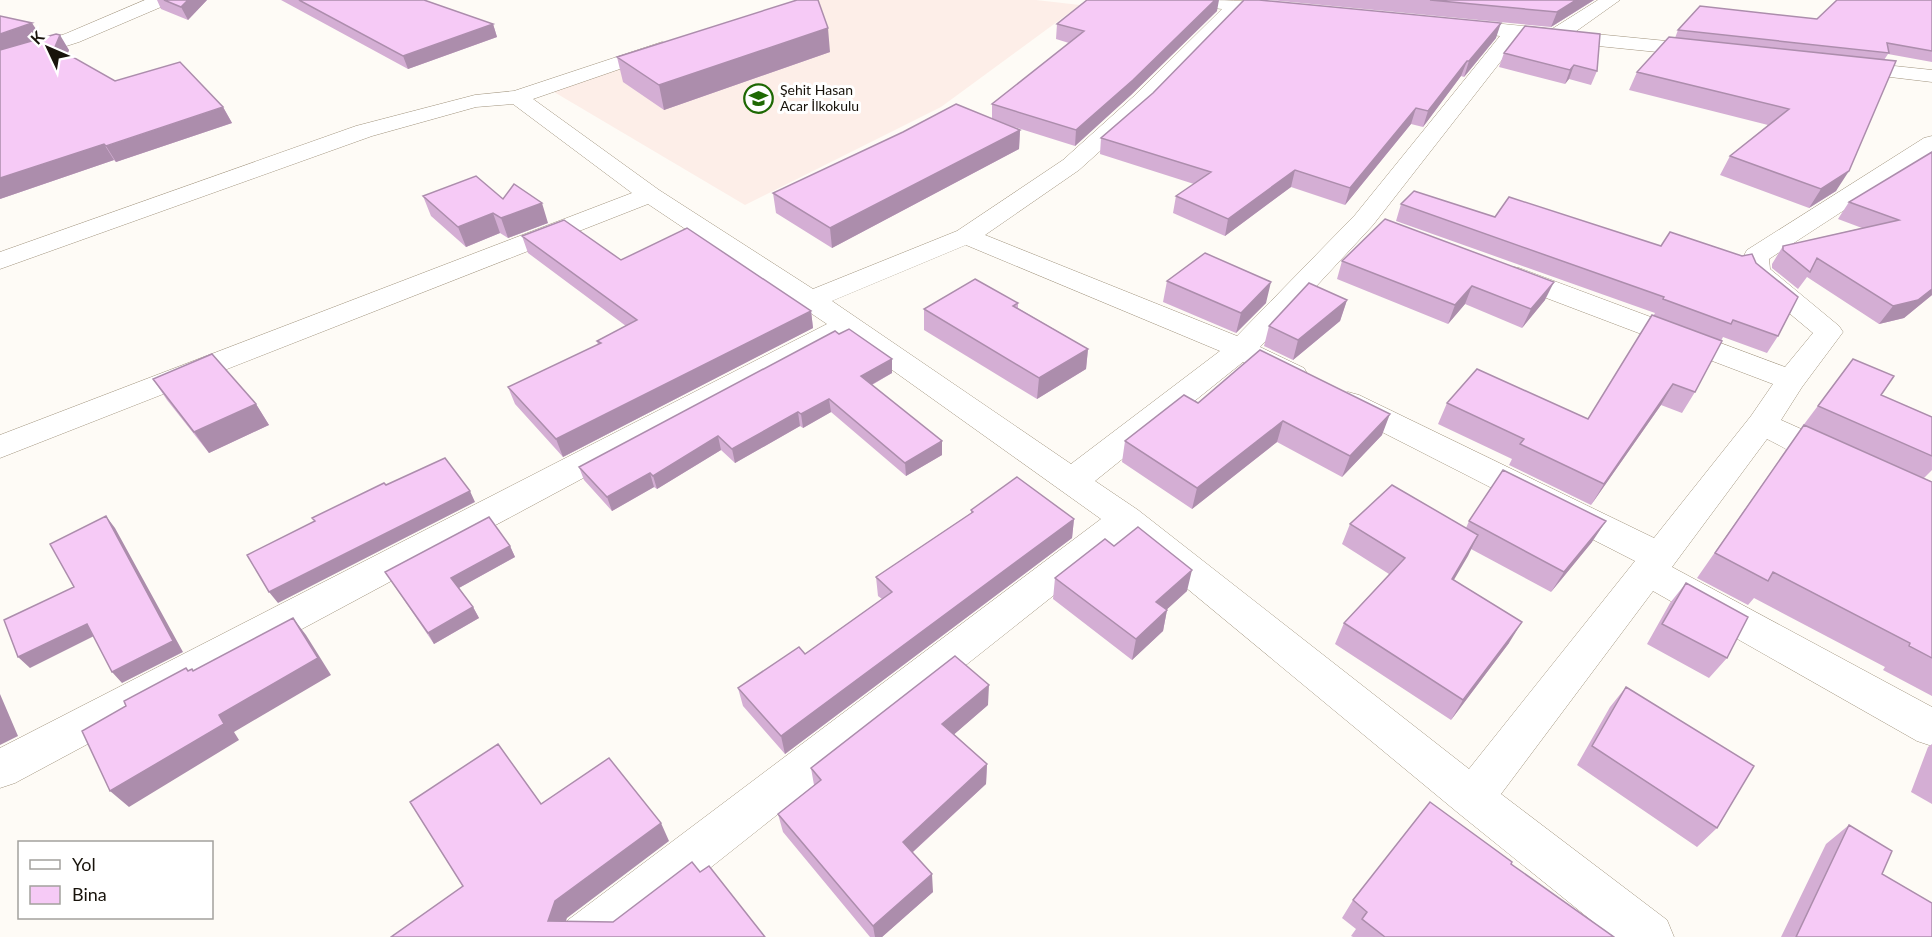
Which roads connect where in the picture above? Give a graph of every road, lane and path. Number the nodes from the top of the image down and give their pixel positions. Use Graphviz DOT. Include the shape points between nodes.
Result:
graph roads {
  1 [pos="161,0"];
  2 [pos="1186,0"];
  3 [pos="1611,0"];
  4 [pos="1238,5"];
  5 [pos="1307,11"];
  6 [pos="1433,23"];
  7 [pos="41,30"];
  8 [pos="1514,31"];
  9 [pos="1556,34"];
  10 [pos="72,38"];
  11 [pos="681,41"];
  12 [pos="1721,53"];
  13 [pos="0,61"];
  14 [pos="1826,64"];
  15 [pos="1932,76"];
  16 [pos="517,98"];
  17 [pos="1932,143"];
  18 [pos="650,195"];
  19 [pos="966,236"];
  20 [pos="0,261"];
  21 [pos="1488,266"];
  22 [pos="811,300"];
  23 [pos="847,325"];
  24 [pos="1241,349"];
  25 [pos="1791,380"];
  26 [pos="1762,424"];
  27 [pos="0,447"];
  28 [pos="1858,468"];
  29 [pos="1072,481"];
  30 [pos="1126,519"];
  31 [pos="1653,564"];
  32 [pos="1932,728"];
  33 [pos="0,769"];
  34 [pos="1473,798"];
  35 [pos="585,937"];
  36 [pos="1650,937"];
  1 -- 10 [label="street"];
  2 -- 4 [label="street"];
  3 -- 9 [label="street"];
  4 -- 5 [label="street"];
  4 -- 19 [label="street" via="1071,165"];
  6 -- 8 [label="street"];
  7 -- 10 [label="street"];
  8 -- 9 [label="street"];
  8 -- 24 [label="street" via="1375,224"];
  9 -- 12 [label="street"];
  10 -- 13 [label="street"];
  11 -- 16 [label="street"];
  14 -- 15 [label="street"];
  16 -- 18 [label="street"];
  16 -- 20 [label="street" via="475,101 364,131"];
  17 -- 25 [label="street" via="1756,256 1757,272 1829,332"];
  18 -- 22 [label="street"];
  18 -- 27 [label="street"];
  19 -- 22 [label="street"];
  19 -- 24 [label="street"];
  21 -- 25 [label="street"];
  22 -- 23 [label="street"];
  23 -- 29 [label="street"];
  23 -- 33 [label="street"];
  24 -- 29 [label="street"];
  24 -- 31 [label="street"];
  25 -- 26 [label="street"];
  26 -- 28 [label="street"];
  26 -- 31 [label="street"];
  29 -- 30 [label="street"];
  30 -- 34 [label="street"];
  30 -- 35 [label="street"];
  31 -- 32 [label="street"];
  31 -- 34 [label="street"];
  34 -- 36 [label="street"];
}
